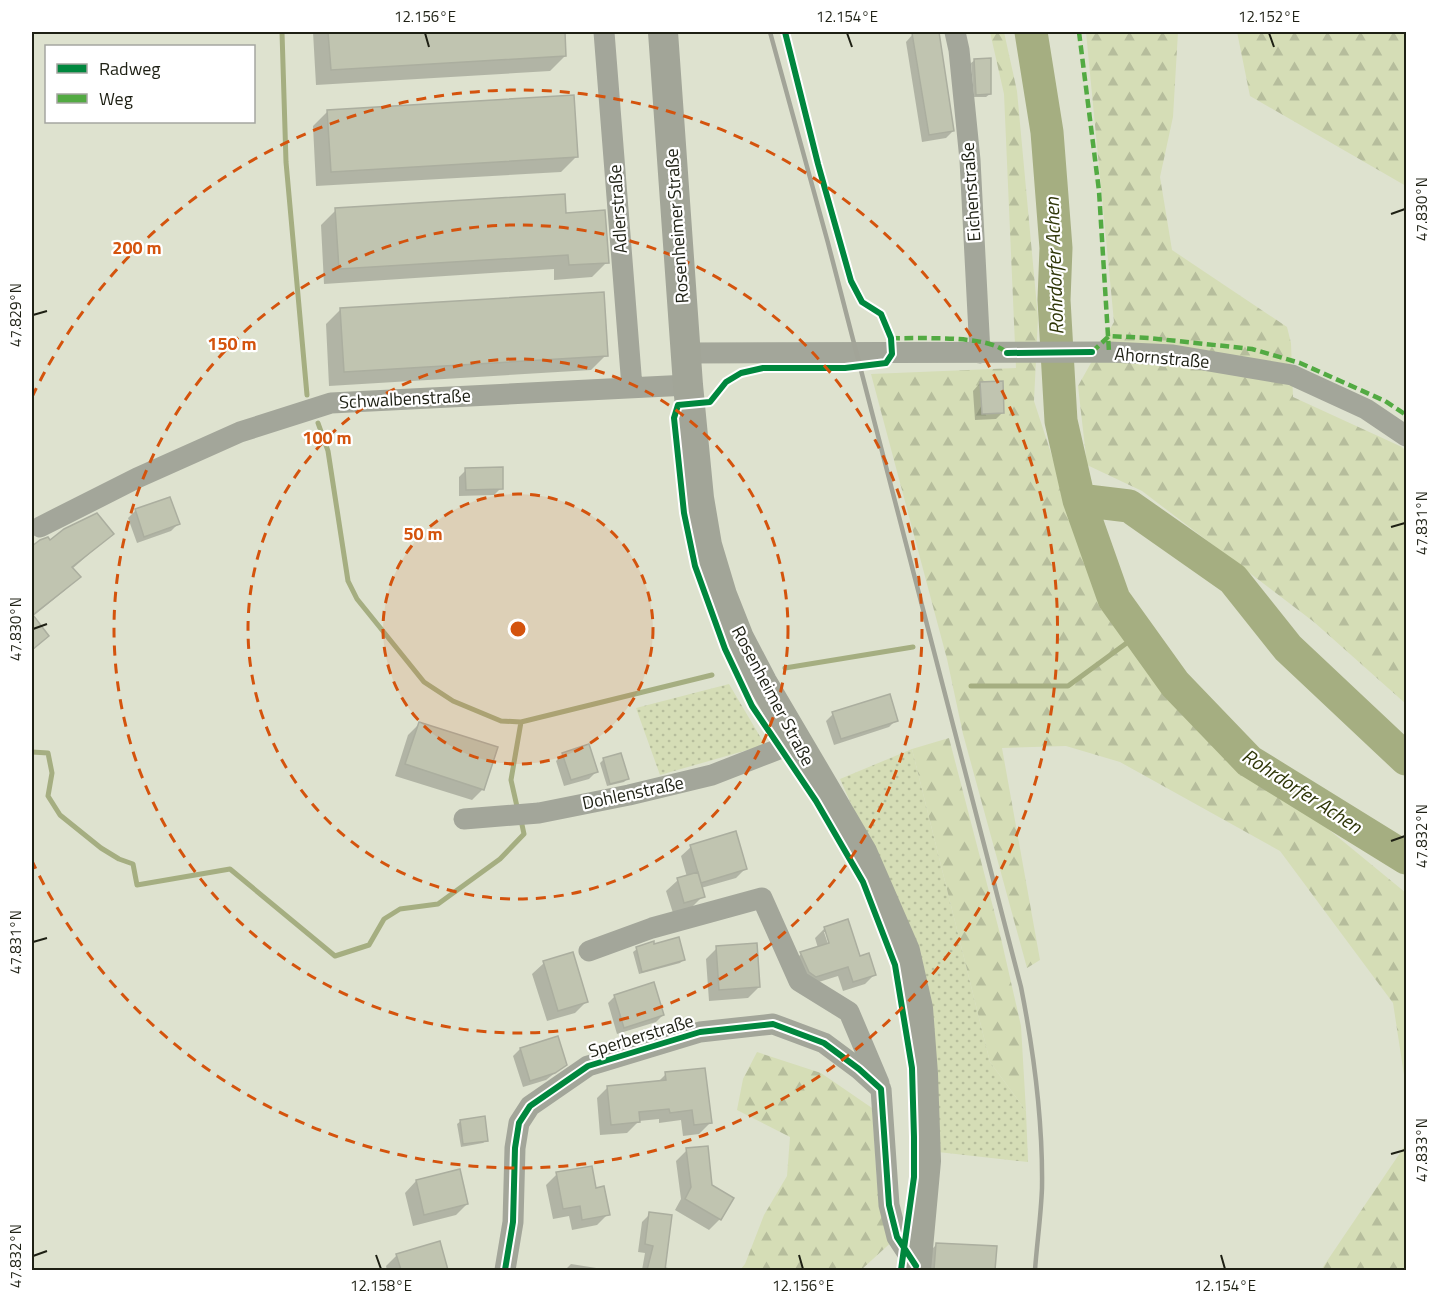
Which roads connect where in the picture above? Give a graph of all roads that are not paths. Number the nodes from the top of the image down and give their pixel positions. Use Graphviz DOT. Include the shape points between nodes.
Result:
graph roads {
  1 [pos="604,32"];
  2 [pos="663,32"];
  3 [pos="955,32"];
  4 [pos="686,353"];
  5 [pos="980,353"];
  6 [pos="688,385"];
  7 [pos="632,387"];
  8 [pos="1407,436"];
  9 [pos="40,527"];
  10 [pos="796,741"];
  11 [pos="464,819"];
  12 [pos="589,951"];
  13 [pos="881,1089"];
  14 [pos="916,1268"];
  15 [pos="505,1270"];
  1 -- 7 [label="street, Adlerstraße"];
  2 -- 4 [label="main road, Rosenheimer Straße"];
  3 -- 5 [label="street, Eichenstraße" via="970,160"];
  4 -- 5 [label="street, Ahornstraße"];
  4 -- 6 [label="main road, Rosenheimer Straße"];
  5 -- 8 [label="street, Ahornstraße" via="1173,355 1292,375 1366,409"];
  6 -- 7 [label="street, Schwalbenstraße"];
  6 -- 10 [label="main road, Rosenheimer Straße" via="699,498 707,545 722,595 739,638"];
  7 -- 9 [label="street, Schwalbenstraße" via="331,403 240,432 136,478"];
  10 -- 11 [label="street, Dohlenstraße" via="712,775 650,790 539,813"];
  10 -- 14 [label="main road, Rosenheimer Straße" via="862,852 905,951 918,1008 926,1161"];
  12 -- 13 [label="street" via="652,928 762,898 799,981 849,1012"];
  13 -- 14 [label="street" via="889,1205 897,1237"];
  13 -- 15 [label="street, Sperberstraße" via="824,1043 773,1024 700,1032 588,1066 530,1106 519,1123 513,1222"];
}
